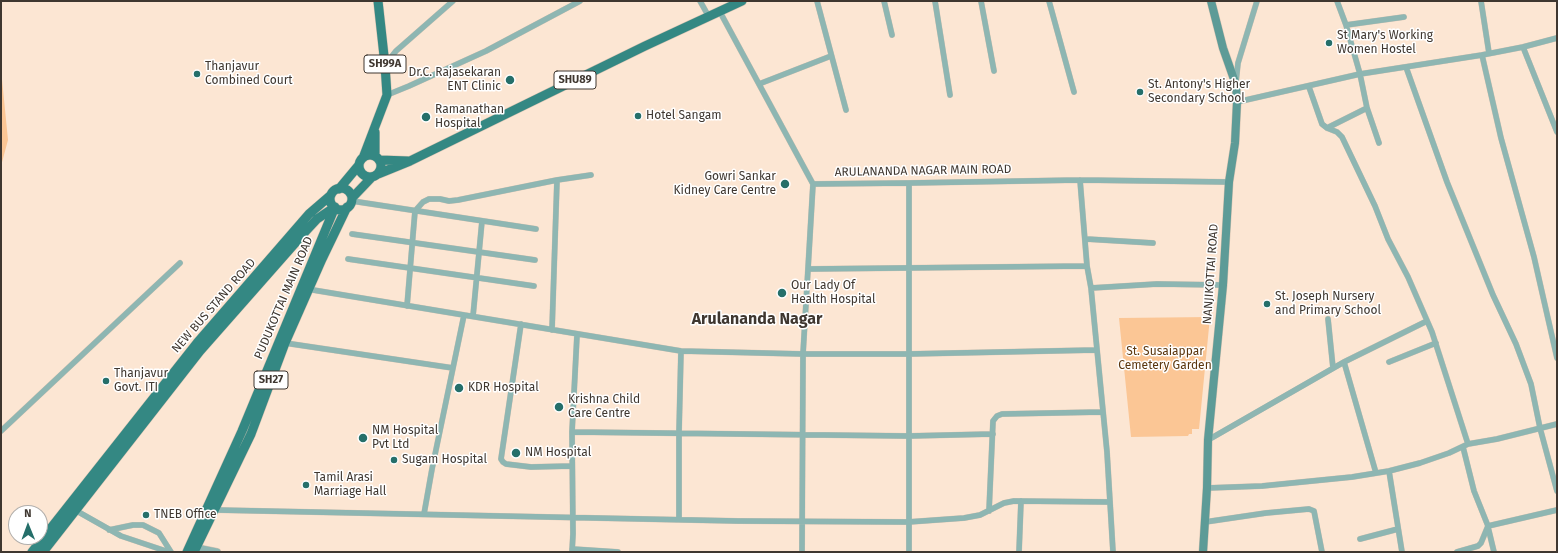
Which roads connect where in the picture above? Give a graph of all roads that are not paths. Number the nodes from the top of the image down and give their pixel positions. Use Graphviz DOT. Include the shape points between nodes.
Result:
graph roads {
  1 [pos="378,1"];
  2 [pos="454,1"];
  3 [pos="580,1"];
  4 [pos="700,1"];
  5 [pos="742,1"];
  6 [pos="817,1"];
  7 [pos="884,1"];
  8 [pos="934,1"];
  9 [pos="981,1"];
  10 [pos="1049,1"];
  11 [pos="1211,1"];
  12 [pos="1257,1"];
  13 [pos="1338,1"];
  14 [pos="1481,1"];
  15 [pos="720,12"];
  16 [pos="709,17"];
  17 [pos="1404,17"];
  18 [pos="1346,24"];
  19 [pos="892,35"];
  20 [pos="1557,38"];
  21 [pos="1523,47"];
  22 [pos="1489,53"];
  23 [pos="1482,55"];
  24 [pos="832,56"];
  25 [pos="385,66"];
  26 [pos="1406,67"];
  27 [pos="994,71"];
  28 [pos="1360,74"];
  29 [pos="759,84"];
  30 [pos="1236,85"];
  31 [pos="1309,87"];
  32 [pos="1074,92"];
  33 [pos="387,94"];
  34 [pos="950,95"];
  35 [pos="1237,102"];
  36 [pos="1367,108"];
  37 [pos="846,110"];
  38 [pos="375,124"];
  39 [pos="1327,128"];
  40 [pos="1557,132"];
  41 [pos="1379,143"];
  42 [pos="377,158"];
  43 [pos="361,161"];
  44 [pos="410,161"];
  45 [pos="591,175"];
  46 [pos="375,176"];
  47 [pos="557,180"];
  48 [pos="1080,180"];
  49 [pos="1229,182"];
  50 [pos="813,184"];
  51 [pos="908,184"];
  52 [pos="339,188"];
  53 [pos="331,195"];
  54 [pos="350,202"];
  55 [pos="335,207"];
  56 [pos="415,211"];
  57 [pos="482,221"];
  58 [pos="536,229"];
  59 [pos="352,234"];
  60 [pos="1086,240"];
  61 [pos="413,242"];
  62 [pos="1153,243"];
  63 [pos="479,252"];
  64 [pos="348,259"];
  65 [pos="535,260"];
  66 [pos="180,263"];
  67 [pos="1087,266"];
  68 [pos="410,267"];
  69 [pos="908,268"];
  70 [pos="808,269"];
  71 [pos="476,277"];
  72 [pos="1223,285"];
  73 [pos="534,286"];
  74 [pos="305,288"];
  75 [pos="1091,288"];
  76 [pos="407,306"];
  77 [pos="464,315"];
  78 [pos="473,316"];
  79 [pos="1328,318"];
  80 [pos="1427,321"];
  81 [pos="521,324"];
  82 [pos="552,330"];
  83 [pos="577,334"];
  84 [pos="285,343"];
  85 [pos="1436,343"];
  86 [pos="1096,350"];
  87 [pos="681,351"];
  88 [pos="803,354"];
  89 [pos="908,354"];
  90 [pos="1557,358"];
  91 [pos="1344,362"];
  92 [pos="1389,362"];
  93 [pos="453,368"];
  94 [pos="1333,368"];
  95 [pos="1102,412"];
  96 [pos="1557,424"];
  97 [pos="1540,428"];
  98 [pos="242,430"];
  99 [pos="1,431"];
  100 [pos="572,432"];
  101 [pos="679,432"];
  102 [pos="251,434"];
  103 [pos="993,434"];
  104 [pos="803,435"];
  105 [pos="908,436"];
  106 [pos="1208,440"];
  107 [pos="1468,444"];
  108 [pos="1463,447"];
  109 [pos="572,466"];
  110 [pos="1389,471"];
  111 [pos="1376,473"];
  112 [pos="1207,488"];
  113 [pos="1557,491"];
  114 [pos="1022,501"];
  115 [pos="1110,502"];
  116 [pos="75,510"];
  117 [pos="216,510"];
  118 [pos="1557,510"];
  119 [pos="989,511"];
  120 [pos="424,514"];
  121 [pos="573,517"];
  122 [pos="679,519"];
  123 [pos="802,521"];
  124 [pos="908,522"];
  125 [pos="1205,522"];
  126 [pos="1488,526"];
  127 [pos="1398,529"];
  128 [pos="109,530"];
  129 [pos="1360,540"];
  130 [pos="192,550"];
  131 [pos="572,551"];
  132 [pos="32,552"];
  133 [pos="43,552"];
  134 [pos="170,552"];
  135 [pos="217,552"];
  136 [pos="618,552"];
  137 [pos="802,552"];
  138 [pos="909,552"];
  139 [pos="1019,552"];
  140 [pos="1114,552"];
  141 [pos="1203,552"];
  142 [pos="1322,552"];
  143 [pos="1402,552"];
  144 [pos="1457,552"];
  145 [pos="1494,552"];
  1 -- 25 [label="main road, SH99A"];
  2 -- 25 [label="street" via="396,51"];
  3 -- 33 [label="street" via="486,52"];
  4 -- 16 [label="street"];
  5 -- 15 [label="main road, SHU89"];
  6 -- 24 [label="street"];
  7 -- 19 [label="street"];
  8 -- 34 [label="street"];
  9 -- 27 [label="street"];
  10 -- 32 [label="street"];
  11 -- 30 [label="main road, NANJIKOTTAI ROAD"];
  12 -- 30 [label="street" via="1238,62"];
  13 -- 18 [label="street"];
  14 -- 22 [label="street"];
  15 -- 16 [label="main road, SHU89"];
  15 -- 29 [label="street"];
  16 -- 44 [label="main road, SHU89"];
  17 -- 18 [label="street"];
  18 -- 28 [label="street"];
  20 -- 21 [label="street"];
  21 -- 22 [label="street"];
  21 -- 40 [label="street"];
  22 -- 23 [label="street"];
  23 -- 26 [label="street"];
  23 -- 90 [label="street"];
  24 -- 29 [label="street"];
  24 -- 37 [label="street"];
  25 -- 33 [label="main road, SH99A"];
  26 -- 28 [label="street"];
  26 -- 97 [label="street" via="1447,182 1531,384"];
  28 -- 31 [label="street"];
  28 -- 36 [label="street"];
  29 -- 50 [label="street"];
  30 -- 35 [label="main road, NANJIKOTTAI ROAD"];
  31 -- 35 [label="street"];
  31 -- 39 [label="street" via="1322,124"];
  33 -- 38 [label="main road, SH99A"];
  35 -- 49 [label="main road, NANJIKOTTAI ROAD" via="1235,143"];
  36 -- 39 [label="street"];
  36 -- 41 [label="street"];
  38 -- 42 [label="main road, SH99A"];
  38 -- 43 [label="main road, SH99A"];
  39 -- 80 [label="street" via="1342,137"];
  42 -- 43 [label="main road, SHU89" via="368,155"];
  42 -- 44 [label="main road, SHU89"];
  42 -- 46 [label="main road" via="382,166"];
  43 -- 46 [label="main road" via="363,174"];
  43 -- 52 [label="main road"];
  44 -- 46 [label="main road, SHU89"];
  45 -- 47 [label="street"];
  46 -- 54 [label="main road, SHU89"];
  47 -- 56 [label="street" via="458,200 429,199"];
  47 -- 82 [label="street"];
  48 -- 49 [label="street, ARULANANDA NAGAR MAIN ROAD"];
  48 -- 51 [label="street, ARULANANDA NAGAR MAIN ROAD"];
  48 -- 60 [label="street"];
  49 -- 72 [label="main road, NANJIKOTTAI ROAD"];
  50 -- 51 [label="street, ARULANANDA NAGAR MAIN ROAD"];
  50 -- 70 [label="street"];
  51 -- 69 [label="street"];
  52 -- 53 [label="main road"];
  52 -- 54 [label="main road" via="346,189 351,194"];
  53 -- 55 [label="main road" via="331,202"];
  53 -- 132 [label="main road, NEW BUS STAND ROAD" via="309,214 197,343"];
  54 -- 55 [label="main road" via="341,210"];
  54 -- 56 [label="street"];
  54 -- 74 [label="main road, SH27"];
  55 -- 74 [label="main road, PUDUKOTTAI MAIN ROAD / SH27"];
  55 -- 116 [label="main road, NEW BUS STAND ROAD" via="317,219 233,312"];
  56 -- 57 [label="street"];
  56 -- 61 [label="street"];
  57 -- 58 [label="street"];
  57 -- 63 [label="street"];
  59 -- 61 [label="street"];
  60 -- 62 [label="street"];
  60 -- 67 [label="street"];
  61 -- 63 [label="street"];
  61 -- 68 [label="street"];
  63 -- 65 [label="street"];
  63 -- 71 [label="street"];
  64 -- 68 [label="street"];
  66 -- 99 [label="street"];
  67 -- 69 [label="street"];
  67 -- 75 [label="street"];
  68 -- 71 [label="street"];
  68 -- 76 [label="street"];
  69 -- 70 [label="street"];
  69 -- 89 [label="street"];
  70 -- 88 [label="street"];
  71 -- 73 [label="street"];
  71 -- 78 [label="street"];
  72 -- 75 [label="street" via="1157,284"];
  72 -- 106 [label="main road, NANJIKOTTAI ROAD"];
  74 -- 76 [label="street"];
  74 -- 84 [label="main road, SH27"];
  74 -- 98 [label="main road, PUDUKOTTAI MAIN ROAD / SH27"];
  75 -- 86 [label="street"];
  76 -- 77 [label="street"];
  77 -- 78 [label="street"];
  77 -- 93 [label="street"];
  78 -- 81 [label="street"];
  79 -- 94 [label="street"];
  80 -- 85 [label="street"];
  80 -- 91 [label="street"];
  81 -- 82 [label="street"];
  81 -- 109 [label="street" via="501,459 506,464 531,467"];
  82 -- 83 [label="street"];
  83 -- 87 [label="street"];
  83 -- 100 [label="street"];
  84 -- 93 [label="street"];
  84 -- 102 [label="main road, SH27"];
  85 -- 92 [label="street"];
  85 -- 107 [label="street"];
  86 -- 89 [label="street"];
  86 -- 95 [label="street"];
  87 -- 88 [label="street"];
  87 -- 101 [label="street"];
  88 -- 89 [label="street"];
  88 -- 104 [label="street"];
  89 -- 105 [label="street"];
  91 -- 94 [label="street"];
  91 -- 111 [label="street"];
  93 -- 120 [label="street"];
  94 -- 106 [label="street"];
  95 -- 103 [label="street" via="1002,414 993,420"];
  95 -- 115 [label="street"];
  96 -- 97 [label="street"];
  97 -- 107 [label="street"];
  97 -- 113 [label="street"];
  98 -- 102 [label="main road"];
  98 -- 130 [label="main road, PUDUKOTTAI MAIN ROAD / SH27"];
  100 -- 101 [label="street"];
  100 -- 109 [label="street"];
  101 -- 104 [label="street"];
  101 -- 122 [label="street"];
  102 -- 117 [label="main road, SH27"];
  103 -- 105 [label="street"];
  103 -- 119 [label="street"];
  104 -- 105 [label="street"];
  104 -- 123 [label="street"];
  105 -- 124 [label="street"];
  106 -- 112 [label="main road, NANJIKOTTAI ROAD"];
  107 -- 108 [label="street"];
  108 -- 110 [label="street"];
  108 -- 126 [label="street" via="1474,490"];
  109 -- 121 [label="street"];
  110 -- 111 [label="street"];
  110 -- 127 [label="street"];
  111 -- 112 [label="street" via="1262,486"];
  112 -- 125 [label="main road, NANJIKOTTAI ROAD"];
  114 -- 115 [label="street"];
  114 -- 119 [label="street" via="1004,503"];
  114 -- 139 [label="street"];
  115 -- 140 [label="street"];
  116 -- 128 [label="street"];
  116 -- 133 [label="main road, NEW BUS STAND ROAD"];
  117 -- 120 [label="street"];
  117 -- 130 [label="main road, SH27"];
  118 -- 126 [label="street"];
  119 -- 124 [label="street" via="964,518"];
  120 -- 121 [label="street"];
  121 -- 122 [label="street"];
  121 -- 131 [label="street"];
  122 -- 123 [label="street"];
  123 -- 124 [label="street"];
  123 -- 137 [label="street"];
  124 -- 138 [label="street"];
  125 -- 141 [label="main road, NANJIKOTTAI ROAD"];
  125 -- 142 [label="street" via="1309,509 1314,511"];
  126 -- 144 [label="street" via="1481,544"];
  126 -- 145 [label="street"];
  127 -- 129 [label="street"];
  127 -- 143 [label="street"];
  128 -- 134 [label="street"];
  128 -- 134 [label="street" via="143,525 159,533"];
  130 -- 135 [label="street"];
  131 -- 136 [label="street"];
}
